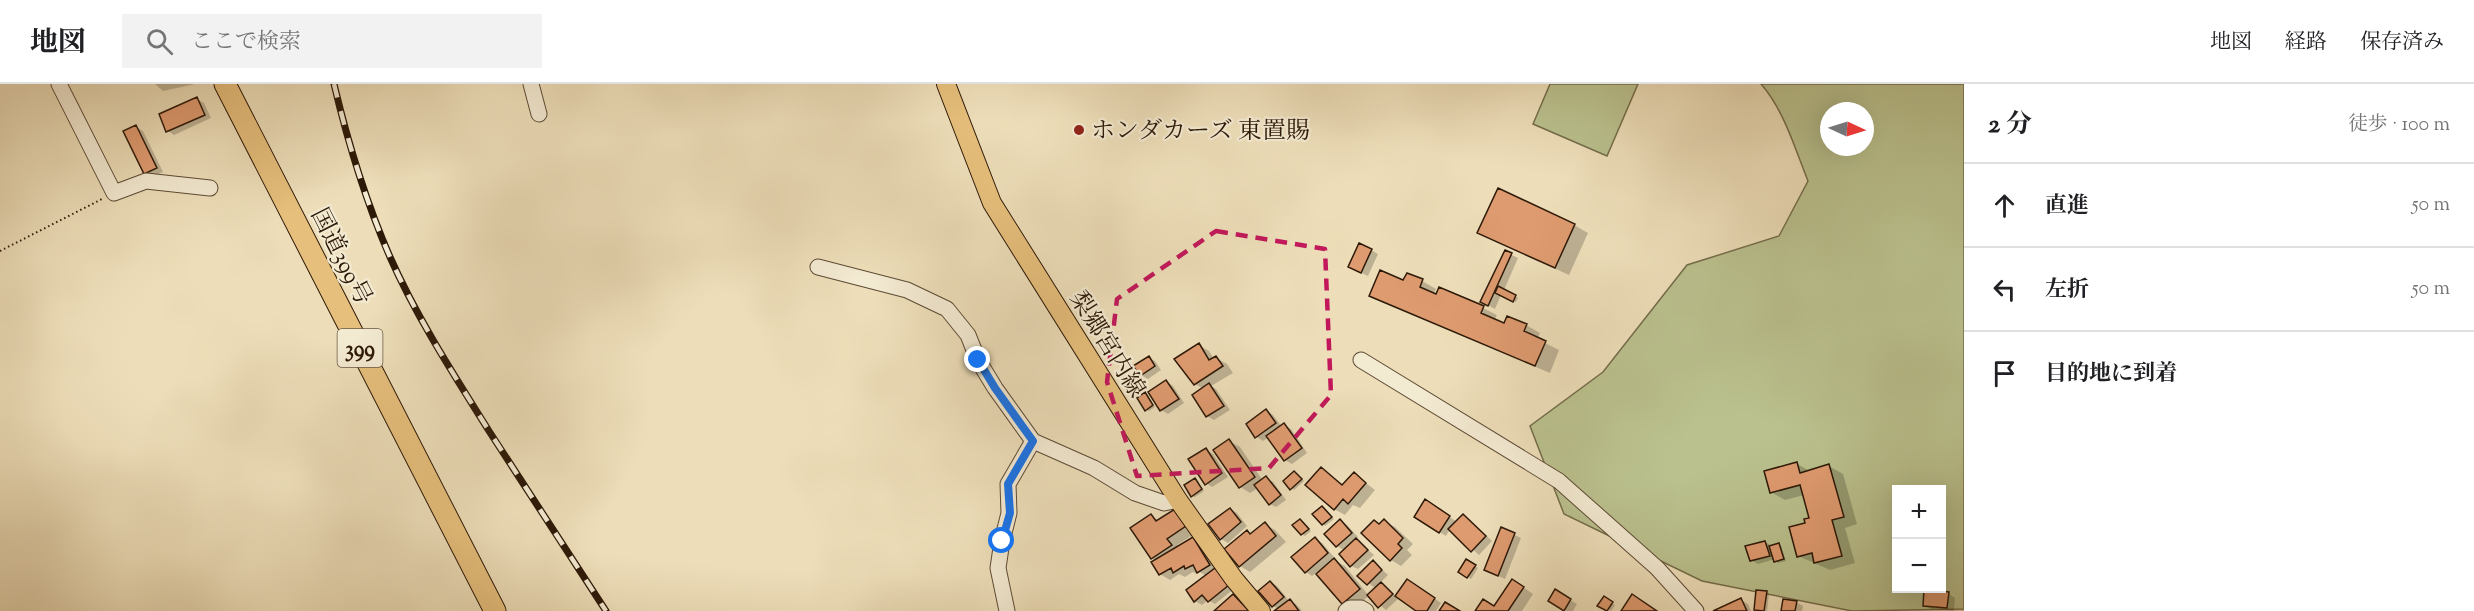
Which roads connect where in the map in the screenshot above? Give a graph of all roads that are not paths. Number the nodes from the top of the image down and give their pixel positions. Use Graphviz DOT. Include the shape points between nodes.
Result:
graph roads {
  1 [pos="58,84"];
  2 [pos="225,84"];
  3 [pos="531,84"];
  4 [pos="946,84"];
  5 [pos="539,114"];
  6 [pos="210,188"];
  7 [pos="818,267"];
  8 [pos="1361,360"];
  9 [pos="1033,441"];
  10 [pos="1178,500"];
  11 [pos="495,611"];
  12 [pos="1006,611"];
  13 [pos="1261,611"];
  14 [pos="1346,611"];
  15 [pos="1366,611"];
  16 [pos="1696,611"];
  1 -- 6 [label="street" via="114,194 146,182"];
  2 -- 11 [label="highway, 国道399号 / 399"];
  3 -- 5 [label="street"];
  4 -- 10 [label="main road, 梨郷宮内線" via="992,203"];
  7 -- 9 [label="street" via="907,290 947,309 968,335 995,388"];
  8 -- 16 [label="street" via="1559,481 1657,568"];
  9 -- 10 [label="street" via="1094,468 1135,493 1164,503"];
  9 -- 12 [label="street" via="1008,484 1010,513 998,568"];
  10 -- 13 [label="main road, 梨郷宮内線"];
  14 -- 15 [label="street"];
}
